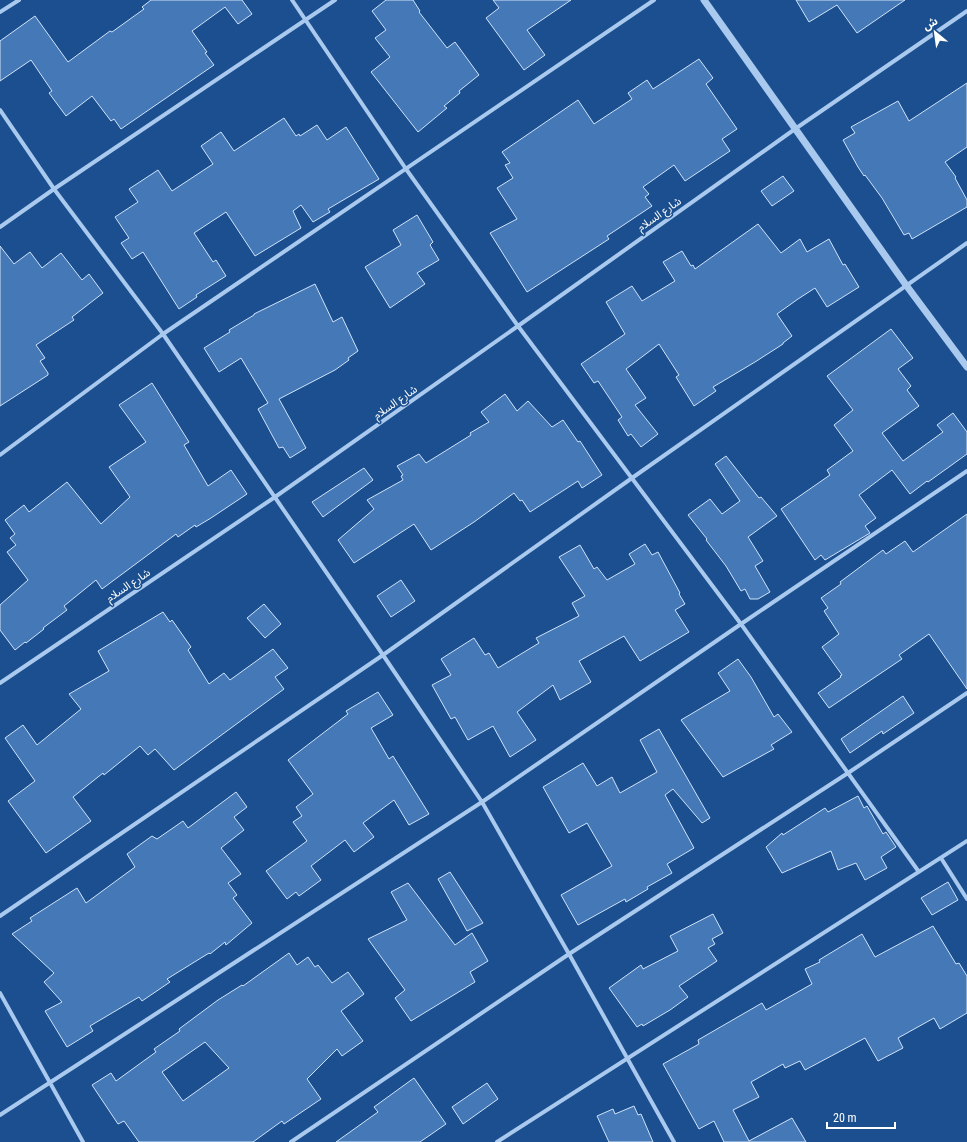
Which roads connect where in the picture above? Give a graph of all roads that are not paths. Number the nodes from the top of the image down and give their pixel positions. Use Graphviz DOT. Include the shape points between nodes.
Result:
graph roads {
  1 [pos="19,0"];
  2 [pos="292,0"];
  3 [pos="335,0"];
  4 [pos="654,0"];
  5 [pos="704,0"];
  6 [pos="967,11"];
  7 [pos="0,12"];
  8 [pos="305,20"];
  9 [pos="0,110"];
  10 [pos="795,129"];
  11 [pos="406,169"];
  12 [pos="54,189"];
  13 [pos="0,227"];
  14 [pos="967,243"];
  15 [pos="906,285"];
  16 [pos="518,326"];
  17 [pos="163,334"];
  18 [pos="967,366"];
  19 [pos="0,455"];
  20 [pos="967,471"];
  21 [pos="632,478"];
  22 [pos="275,497"];
  23 [pos="741,624"];
  24 [pos="383,655"];
  25 [pos="0,683"];
  26 [pos="967,693"];
  27 [pos="848,773"];
  28 [pos="482,802"];
  29 [pos="967,841"];
  30 [pos="941,858"];
  31 [pos="919,872"];
  32 [pos="967,899"];
  33 [pos="0,916"];
  34 [pos="569,954"];
  35 [pos="0,993"];
  36 [pos="627,1059"];
  37 [pos="49,1083"];
  38 [pos="0,1115"];
  39 [pos="83,1142"];
  40 [pos="291,1142"];
  41 [pos="497,1142"];
  42 [pos="674,1142"];
  1 -- 7 [label="street"];
  2 -- 8 [label="street"];
  3 -- 8 [label="street"];
  4 -- 11 [label="street"];
  5 -- 10 [label="street"];
  6 -- 10 [label="street, شارع السلام"];
  8 -- 11 [label="street"];
  8 -- 12 [label="street"];
  9 -- 12 [label="street"];
  10 -- 15 [label="street"];
  10 -- 16 [label="street, شارع السلام"];
  11 -- 16 [label="street"];
  11 -- 17 [label="street"];
  12 -- 13 [label="street"];
  12 -- 17 [label="street"];
  14 -- 15 [label="street"];
  15 -- 18 [label="street"];
  15 -- 21 [label="street"];
  16 -- 21 [label="street"];
  16 -- 22 [label="street, شارع السلام"];
  17 -- 19 [label="street"];
  17 -- 22 [label="street"];
  20 -- 23 [label="street"];
  21 -- 23 [label="street"];
  21 -- 24 [label="street"];
  22 -- 24 [label="street"];
  22 -- 25 [label="street, شارع السلام"];
  23 -- 27 [label="street"];
  23 -- 28 [label="street"];
  24 -- 28 [label="street"];
  24 -- 33 [label="street"];
  26 -- 27 [label="street"];
  27 -- 31 [label="street"];
  27 -- 34 [label="street"];
  28 -- 34 [label="street"];
  28 -- 37 [label="street"];
  29 -- 30 [label="street"];
  30 -- 31 [label="street"];
  30 -- 32 [label="street"];
  31 -- 36 [label="street"];
  34 -- 36 [label="street"];
  34 -- 40 [label="street"];
  35 -- 37 [label="street"];
  36 -- 41 [label="street"];
  36 -- 42 [label="street"];
  37 -- 38 [label="street"];
  37 -- 39 [label="street"];
}
